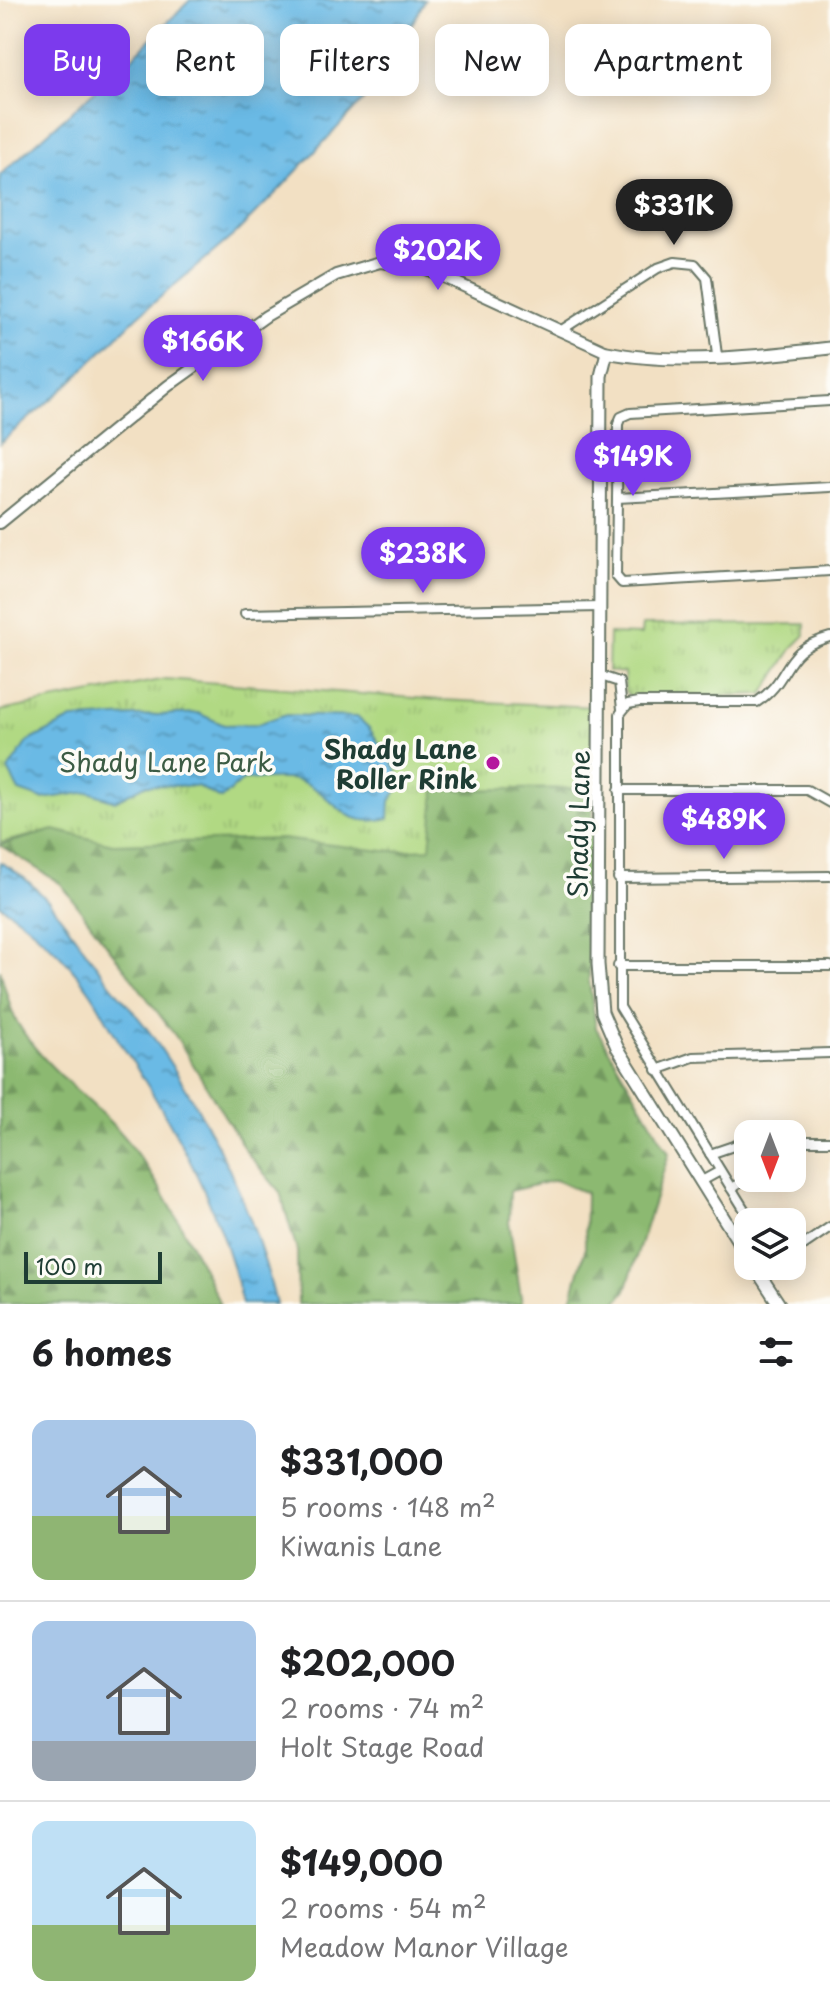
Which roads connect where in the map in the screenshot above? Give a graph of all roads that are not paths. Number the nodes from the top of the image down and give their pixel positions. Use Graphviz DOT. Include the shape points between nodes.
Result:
graph roads {
  1 [pos="560,331"];
  2 [pos="830,348"];
  3 [pos="607,352"];
  4 [pos="717,355"];
  5 [pos="830,401"];
  6 [pos="830,487"];
  7 [pos="617,498"];
  8 [pos="0,523"];
  9 [pos="830,571"];
  10 [pos="600,607"];
  11 [pos="245,614"];
  12 [pos="830,637"];
  13 [pos="601,676"];
  14 [pos="622,709"];
  15 [pos="619,790"];
  16 [pos="830,803"];
  17 [pos="830,876"];
  18 [pos="618,878"];
  19 [pos="618,966"];
  20 [pos="830,966"];
  21 [pos="830,1053"];
  22 [pos="657,1070"];
  23 [pos="830,1141"];
  24 [pos="806,1142"];
  25 [pos="734,1146"];
  26 [pos="710,1154"];
  27 [pos="720,1171"];
  28 [pos="700,1182"];
  29 [pos="734,1186"];
  30 [pos="731,1188"];
  31 [pos="743,1208"];
  32 [pos="830,1227"];
  33 [pos="734,1235"];
  34 [pos="806,1243"];
  35 [pos="763,1280"];
  36 [pos="779,1304"];
  1 -- 3 [label="street"];
  1 -- 4 [label="street" via="658,268 686,262 707,278"];
  1 -- 8 [label="street" via="422,267 380,262 336,275 266,316 168,386"];
  2 -- 4 [label="main road"];
  3 -- 4 [label="main road"];
  3 -- 10 [label="main road, Shady Lane" via="601,376"];
  5 -- 7 [label="street" via="621,417"];
  6 -- 7 [label="street"];
  7 -- 9 [label="street" via="616,576 622,583"];
  10 -- 11 [label="street"];
  10 -- 13 [label="main road, Shady Lane"];
  12 -- 14 [label="street" via="801,647 757,702 639,702"];
  13 -- 14 [label="street" via="619,682"];
  13 -- 28 [label="main road, Shady Lane" via="602,1012 632,1075"];
  14 -- 15 [label="street"];
  15 -- 16 [label="street" via="807,790"];
  15 -- 18 [label="street"];
  17 -- 18 [label="street"];
  18 -- 19 [label="street"];
  19 -- 20 [label="street"];
  19 -- 22 [label="street" via="620,1007"];
  21 -- 22 [label="street" via="693,1057"];
  22 -- 26 [label="street"];
  23 -- 24 [label="street"];
  25 -- 26 [label="street"];
  26 -- 27 [label="street"];
  27 -- 28 [label="street"];
  27 -- 30 [label="street"];
  28 -- 33 [label="main road, Shady Lane"];
  29 -- 30 [label="street"];
  30 -- 31 [label="street"];
  32 -- 34 [label="street"];
  35 -- 36 [label="main road"];
}
